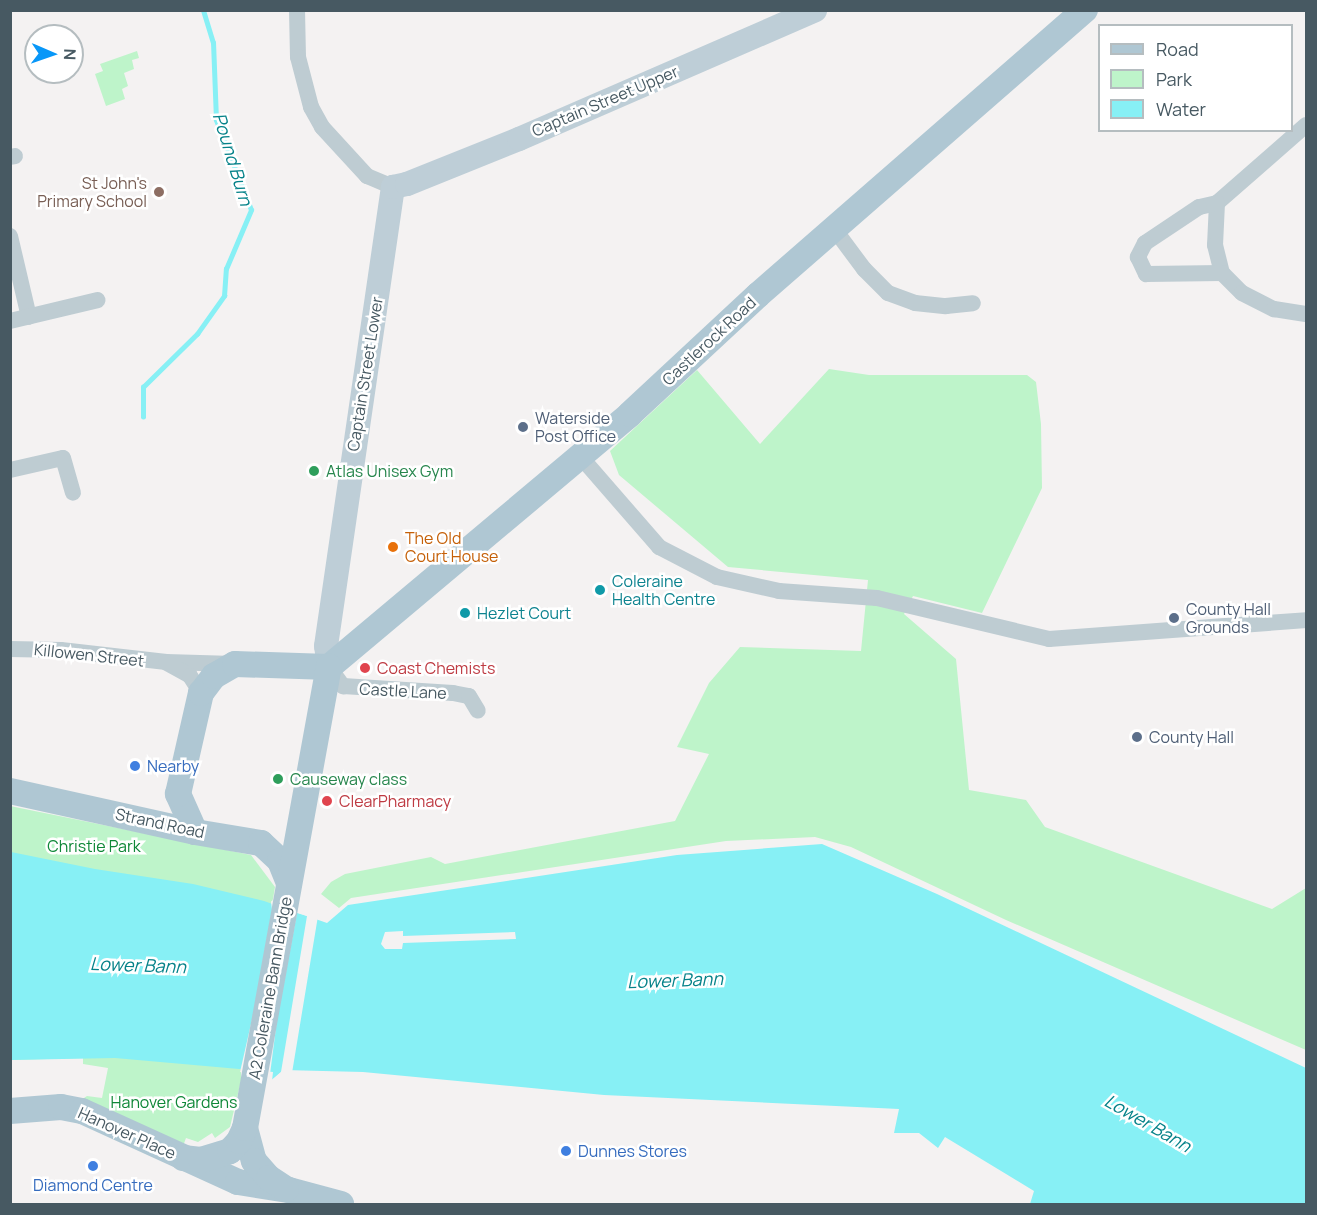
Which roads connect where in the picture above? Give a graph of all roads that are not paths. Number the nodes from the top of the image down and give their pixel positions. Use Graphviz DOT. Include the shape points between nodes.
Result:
graph roads {
  1 [pos="297,10"];
  2 [pos="815,10"];
  3 [pos="1084,10"];
  4 [pos="1306,125"];
  5 [pos="393,187"];
  6 [pos="1217,203"];
  7 [pos="835,230"];
  8 [pos="10,236"];
  9 [pos="1222,273"];
  10 [pos="98,300"];
  11 [pos="973,303"];
  12 [pos="1306,314"];
  13 [pos="29,317"];
  14 [pos="10,321"];
  15 [pos="580,456"];
  16 [pos="10,470"];
  17 [pos="73,493"];
  18 [pos="1306,620"];
  19 [pos="10,649"];
  20 [pos="166,662"];
  21 [pos="235,664"];
  22 [pos="328,667"];
  23 [pos="201,693"];
  24 [pos="478,711"];
  25 [pos="10,791"];
  26 [pos="178,794"];
  27 [pos="131,817"];
  28 [pos="301,827"];
  29 [pos="195,832"];
  30 [pos="261,843"];
  31 [pos="287,869"];
  32 [pos="10,1111"];
  33 [pos="245,1128"];
  34 [pos="183,1158"];
  35 [pos="288,1190"];
  36 [pos="341,1204"];
  1 -- 5 [label="street" via="298,57 311,107 322,127 367,176"];
  2 -- 5 [label="main road, Captain Street Upper" via="519,139"];
  3 -- 7 [label="main road, Castlerock Road"];
  4 -- 6 [label="street"];
  5 -- 22 [label="main road, Captain Street Lower" via="326,646"];
  6 -- 9 [label="street" via="1215,245"];
  6 -- 9 [label="street" via="1199,207 1145,243 1138,257 1146,274"];
  7 -- 11 [label="street" via="888,293 915,303"];
  7 -- 15 [label="main road, Castlerock Road"];
  8 -- 13 [label="street"];
  9 -- 12 [label="street" via="1242,293 1274,309"];
  10 -- 13 [label="street"];
  13 -- 14 [label="street"];
  15 -- 18 [label="street" via="659,547 717,577 779,591 886,599 1049,639"];
  15 -- 22 [label="main road, Castlerock Road"];
  16 -- 17 [label="street" via="63,458"];
  19 -- 20 [label="street, Killowen Street" via="61,650"];
  20 -- 21 [label="street, Killowen Street"];
  20 -- 23 [label="street, Killowen Street" via="190,676"];
  21 -- 22 [label="main road, Killowen Street"];
  21 -- 23 [label="main road" via="214,676"];
  22 -- 24 [label="street, Castle Lane" via="343,686 453,693 469,696"];
  22 -- 28 [label="main road, A2 Coleraine Bann Bridge"];
  23 -- 26 [label="main road"];
  25 -- 27 [label="main road, Strand Road"];
  26 -- 27 [label="main road" via="159,807"];
  26 -- 29 [label="main road"];
  27 -- 29 [label="main road, Strand Road"];
  28 -- 30 [label="main road" via="284,839"];
  28 -- 31 [label="main road, A2 Coleraine Bann Bridge"];
  29 -- 30 [label="main road, Strand Road"];
  30 -- 31 [label="main road"];
  31 -- 33 [label="main road, A2 Coleraine Bann Bridge"];
  32 -- 34 [label="main road, Hanover Place" via="61,1107 82,1111"];
  33 -- 34 [label="main road" via="234,1147 221,1154 201,1160"];
  33 -- 35 [label="main road" via="254,1161 269,1178"];
  34 -- 35 [label="main road, Hanover Place" via="238,1182"];
  35 -- 36 [label="main road, Hanover Place"];
}
